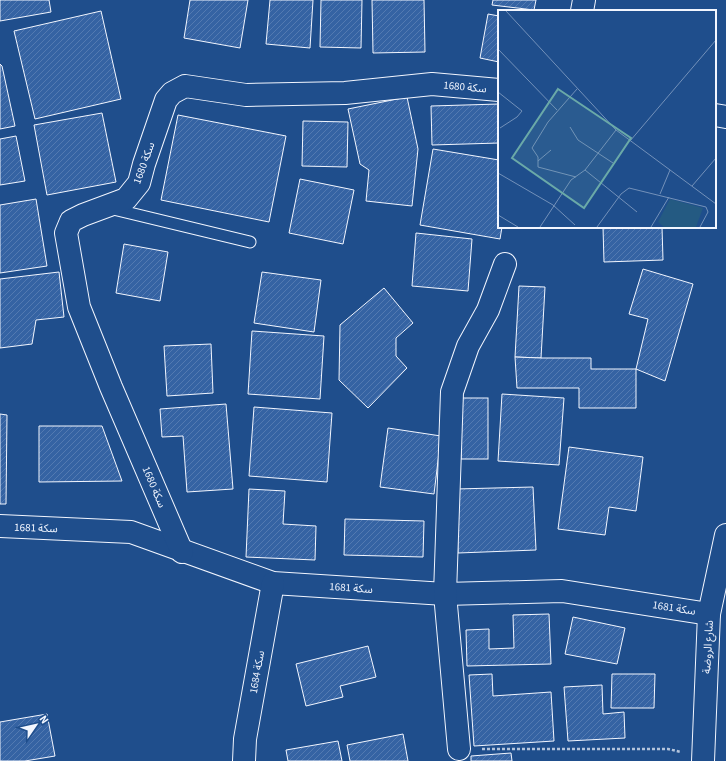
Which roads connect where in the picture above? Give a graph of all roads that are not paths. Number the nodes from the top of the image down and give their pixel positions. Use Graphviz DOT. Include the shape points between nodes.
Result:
graph roads {
  1 [pos="584,0"];
  2 [pos="582,10"];
  3 [pos="498,90"];
  4 [pos="716,115"];
  5 [pos="726,117"];
  6 [pos="105,207"];
  7 [pos="250,242"];
  8 [pos="505,264"];
  9 [pos="0,526"];
  10 [pos="726,535"];
  11 [pos="182,552"];
  12 [pos="273,583"];
  13 [pos="445,594"];
  14 [pos="709,614"];
  15 [pos="460,749"];
  16 [pos="703,758"];
  17 [pos="244,761"];
  1 -- 2 [label="street"];
  3 -- 6 [label="street, سكة 1680" via="432,84 345,92 246,95 185,86 172,93 166,100 139,183 126,199"];
  4 -- 5 [label="street"];
  6 -- 7 [label="lane"];
  6 -- 11 [label="street, سكة 1680" via="71,221 66,233 79,307"];
  8 -- 13 [label="street" via="488,310 468,346 452,392"];
  9 -- 11 [label="street, سكة 1681" via="130,532"];
  10 -- 14 [label="street, شارع الروضة"];
  11 -- 12 [label="street, سكة 1681"];
  12 -- 13 [label="street, سكة 1681"];
  12 -- 17 [label="street, سكة 1684" via="245,739"];
  13 -- 14 [label="street, سكة 1681" via="562,591"];
  13 -- 15 [label="street"];
  14 -- 16 [label="street, شارع الروضة"];
}
